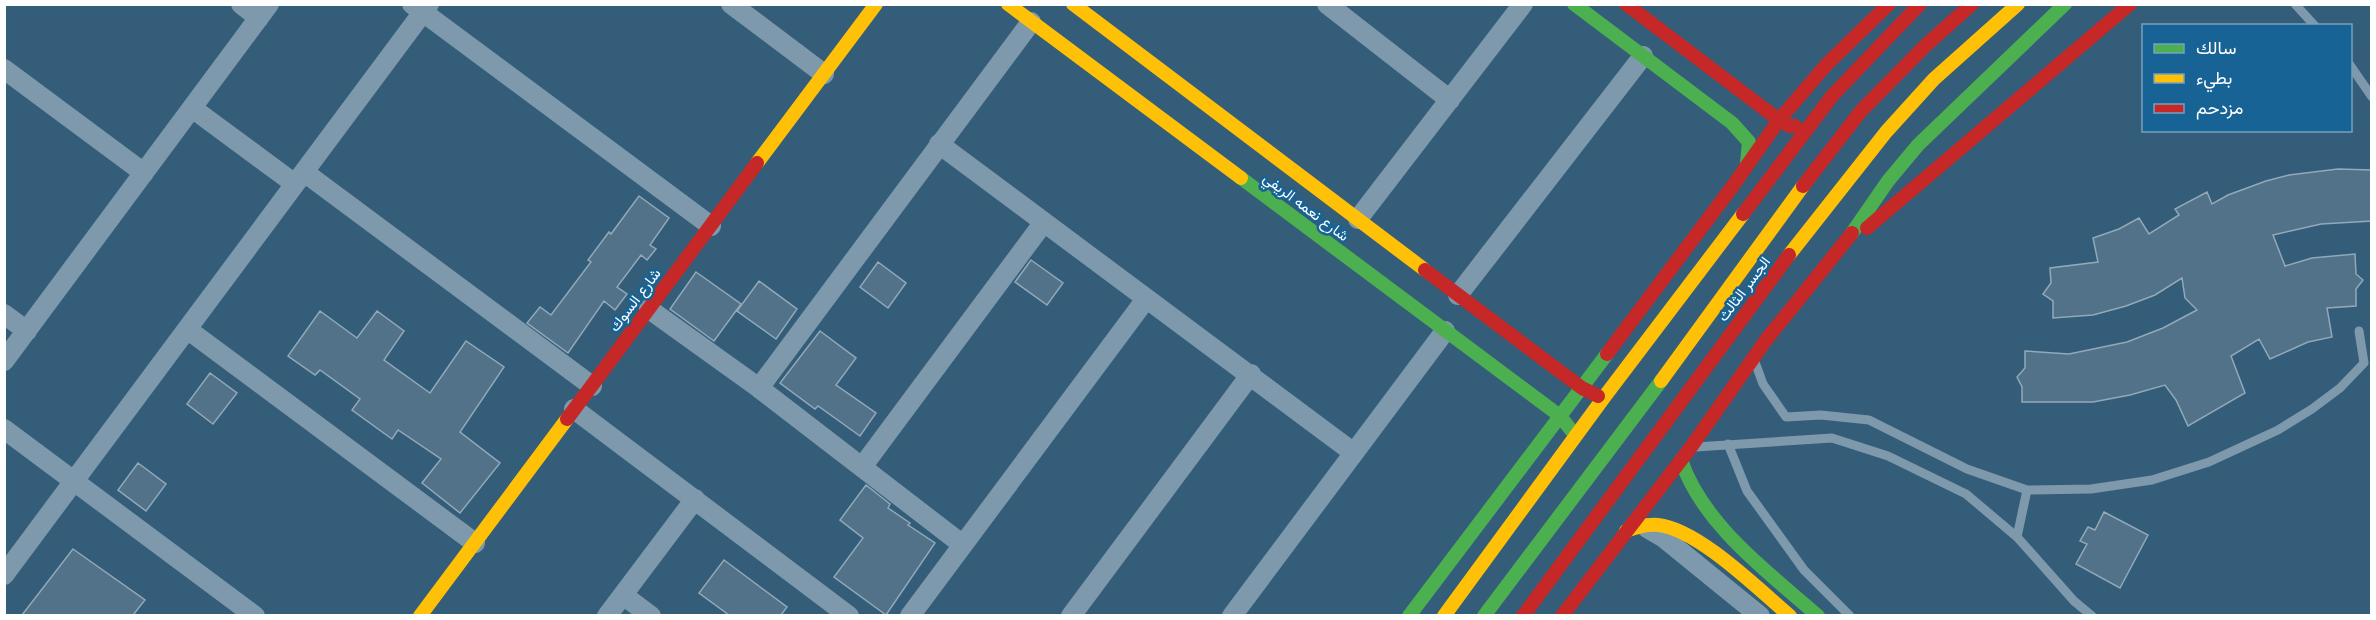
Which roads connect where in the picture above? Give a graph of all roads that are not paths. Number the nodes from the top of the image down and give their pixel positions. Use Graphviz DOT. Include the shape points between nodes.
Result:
graph roads {
  1 [pos="241,4"];
  2 [pos="731,4"];
  3 [pos="876,4"];
  4 [pos="1008,4"];
  5 [pos="1073,4"];
  6 [pos="1327,4"];
  7 [pos="1523,4"];
  8 [pos="1574,4"];
  9 [pos="1626,4"];
  10 [pos="1889,4"];
  11 [pos="1920,4"];
  12 [pos="1972,4"];
  13 [pos="2018,4"];
  14 [pos="2065,4"];
  15 [pos="2130,4"];
  16 [pos="2295,4"];
  17 [pos="421,7"];
  18 [pos="264,11"];
  19 [pos="1030,22"];
  20 [pos="2313,24"];
  21 [pos="1643,56"];
  22 [pos="2352,68"];
  23 [pos="4,69"];
  24 [pos="824,74"];
  25 [pos="1749,96"];
  26 [pos="2372,97"];
  27 [pos="1449,100"];
  28 [pos="192,108"];
  29 [pos="1815,118"];
  30 [pos="1779,120"];
  31 [pos="1732,123"];
  32 [pos="939,144"];
  33 [pos="1747,164"];
  34 [pos="144,173"];
  35 [pos="299,178"];
  36 [pos="1358,219"];
  37 [pos="1044,222"];
  38 [pos="711,226"];
  39 [pos="1702,227"];
  40 [pos="1723,240"];
  41 [pos="1838,252"];
  42 [pos="1693,279"];
  43 [pos="1458,295"];
  44 [pos="1146,299"];
  45 [pos="649,309"];
  46 [pos="4,314"];
  47 [pos="187,329"];
  48 [pos="27,331"];
  49 [pos="1445,331"];
  50 [pos="2359,332"];
  51 [pos="1766,340"];
  52 [pos="1753,357"];
  53 [pos="4,361"];
  54 [pos="1251,374"];
  55 [pos="592,386"];
  56 [pos="759,388"];
  57 [pos="1582,388"];
  58 [pos="1608,392"];
  59 [pos="574,409"];
  60 [pos="1560,416"];
  61 [pos="4,429"];
  62 [pos="1700,435"];
  63 [pos="1572,443"];
  64 [pos="1728,444"];
  65 [pos="1691,447"];
  66 [pos="1354,453"];
  67 [pos="1681,460"];
  68 [pos="862,467"];
  69 [pos="1548,476"];
  70 [pos="74,481"];
  71 [pos="2027,490"];
  72 [pos="695,499"];
  73 [pos="1627,532"];
  74 [pos="2017,537"];
  75 [pos="475,543"];
  76 [pos="963,545"];
  77 [pos="4,575"];
  78 [pos="623,595"];
  79 [pos="1458,596"];
  80 [pos="255,615"];
  81 [pos="420,615"];
  82 [pos="608,615"];
  83 [pos="651,615"];
  84 [pos="849,615"];
  85 [pos="910,615"];
  86 [pos="1071,615"];
  87 [pos="1232,615"];
  88 [pos="1408,615"];
  89 [pos="1444,615"];
  90 [pos="1484,615"];
  91 [pos="1522,615"];
  92 [pos="1554,615"];
  93 [pos="1562,615"];
  94 [pos="1760,615"];
  95 [pos="1790,615"];
  96 [pos="1818,615"];
  97 [pos="1850,615"];
  98 [pos="2092,615"];
  1 -- 18 [label="street"];
  2 -- 24 [label="street"];
  3 -- 24 [label="street, شارع السوك"];
  4 -- 19 [label="street, شارع نعمه الريفي"];
  5 -- 36 [label="street, شارع نعمه الريفي"];
  6 -- 27 [label="street"];
  7 -- 27 [label="street"];
  8 -- 21 [label="street"];
  9 -- 25 [label="street"];
  10 -- 30 [label="street" via="1827,64"];
  11 -- 29 [label="street"];
  12 -- 90 [label="street, الجسر الثالث" via="1924,46 1861,111 1772,226 1627,429"];
  13 -- 91 [label="street, الجسر الثالث" via="1934,79 1886,132 1805,233"];
  14 -- 41 [label="street" via="1918,145"];
  15 -- 41 [label="street"];
  16 -- 20 [label="lane"];
  17 -- 35 [label="street"];
  17 -- 38 [label="street"];
  18 -- 28 [label="street"];
  19 -- 32 [label="street"];
  19 -- 49 [label="street, شارع نعمه الريفي"];
  21 -- 31 [label="street"];
  21 -- 43 [label="street"];
  22 -- 26 [label="lane"];
  23 -- 34 [label="street"];
  24 -- 38 [label="street, شارع السوك"];
  25 -- 30 [label="street"];
  25 -- 31 [label="street" via="1760,111 1756,125 1747,129"];
  27 -- 36 [label="street"];
  28 -- 34 [label="street"];
  28 -- 35 [label="street"];
  29 -- 30 [label="street" via="1803,125 1790,126"];
  29 -- 40 [label="street"];
  30 -- 33 [label="street"];
  31 -- 33 [label="street" via="1749,142"];
  32 -- 37 [label="street"];
  32 -- 56 [label="street"];
  33 -- 39 [label="street"];
  34 -- 48 [label="street"];
  35 -- 47 [label="street"];
  35 -- 55 [label="street"];
  36 -- 43 [label="street, شارع نعمه الريفي"];
  37 -- 44 [label="street"];
  37 -- 68 [label="street"];
  38 -- 45 [label="street, شارع السوك"];
  39 -- 40 [label="street"];
  39 -- 57 [label="street"];
  40 -- 42 [label="street"];
  41 -- 51 [label="street"];
  42 -- 51 [label="street" via="1686,315 1706,339 1737,351"];
  42 -- 58 [label="street"];
  43 -- 57 [label="street, شارع نعمه الريفي"];
  44 -- 54 [label="street"];
  44 -- 76 [label="street"];
  45 -- 55 [label="street, شارع السوك"];
  45 -- 56 [label="street"];
  46 -- 48 [label="street"];
  47 -- 70 [label="street"];
  47 -- 75 [label="street"];
  48 -- 53 [label="street"];
  49 -- 60 [label="street, شارع نعمه الريفي"];
  49 -- 66 [label="street"];
  50 -- 71 [label="lane" via="2364,363 2340,388 2278,430 2210,462 2152,480 2091,489"];
  51 -- 52 [label="street"];
  52 -- 62 [label="street"];
  52 -- 71 [label="lane" via="1762,384 1786,417 1821,415 1869,420 1967,469"];
  54 -- 66 [label="street"];
  54 -- 86 [label="street"];
  55 -- 59 [label="street, شارع السوك"];
  56 -- 68 [label="street"];
  57 -- 58 [label="street, شارع نعمه الريفي" via="1598,396"];
  57 -- 60 [label="street"];
  58 -- 62 [label="street" via="1620,380 1645,370 1677,379 1700,408"];
  58 -- 63 [label="street"];
  59 -- 72 [label="street"];
  59 -- 75 [label="street, شارع السوك"];
  60 -- 63 [label="street, شارع نعمه الريفي" via="1570,429"];
  60 -- 88 [label="street"];
  61 -- 70 [label="street"];
  62 -- 65 [label="street"];
  63 -- 69 [label="street"];
  64 -- 65 [label="lane"];
  64 -- 74 [label="lane" via="1832,438 1888,456 1966,495"];
  64 -- 97 [label="lane" via="1746,491 1804,570"];
  65 -- 67 [label="street"];
  66 -- 87 [label="street"];
  67 -- 73 [label="street"];
  67 -- 96 [label="street" via="1685,476 1713,514"];
  68 -- 76 [label="street"];
  69 -- 73 [label="street" via="1544,503 1557,528 1566,535 1598,545 1612,543"];
  69 -- 79 [label="street"];
  70 -- 77 [label="street"];
  70 -- 80 [label="street"];
  71 -- 74 [label="lane"];
  72 -- 78 [label="street"];
  72 -- 84 [label="street"];
  73 -- 93 [label="street"];
  73 -- 94 [label="street" via="1649,529 1657,533"];
  73 -- 95 [label="street" via="1652,523 1686,534"];
  74 -- 98 [label="lane" via="2074,601"];
  75 -- 81 [label="street, شارع السوك"];
  76 -- 85 [label="street"];
  78 -- 82 [label="street"];
  78 -- 83 [label="street"];
  79 -- 89 [label="street"];
  79 -- 92 [label="street" via="1475,578 1508,560 1531,562 1547,574 1556,589"];
}
